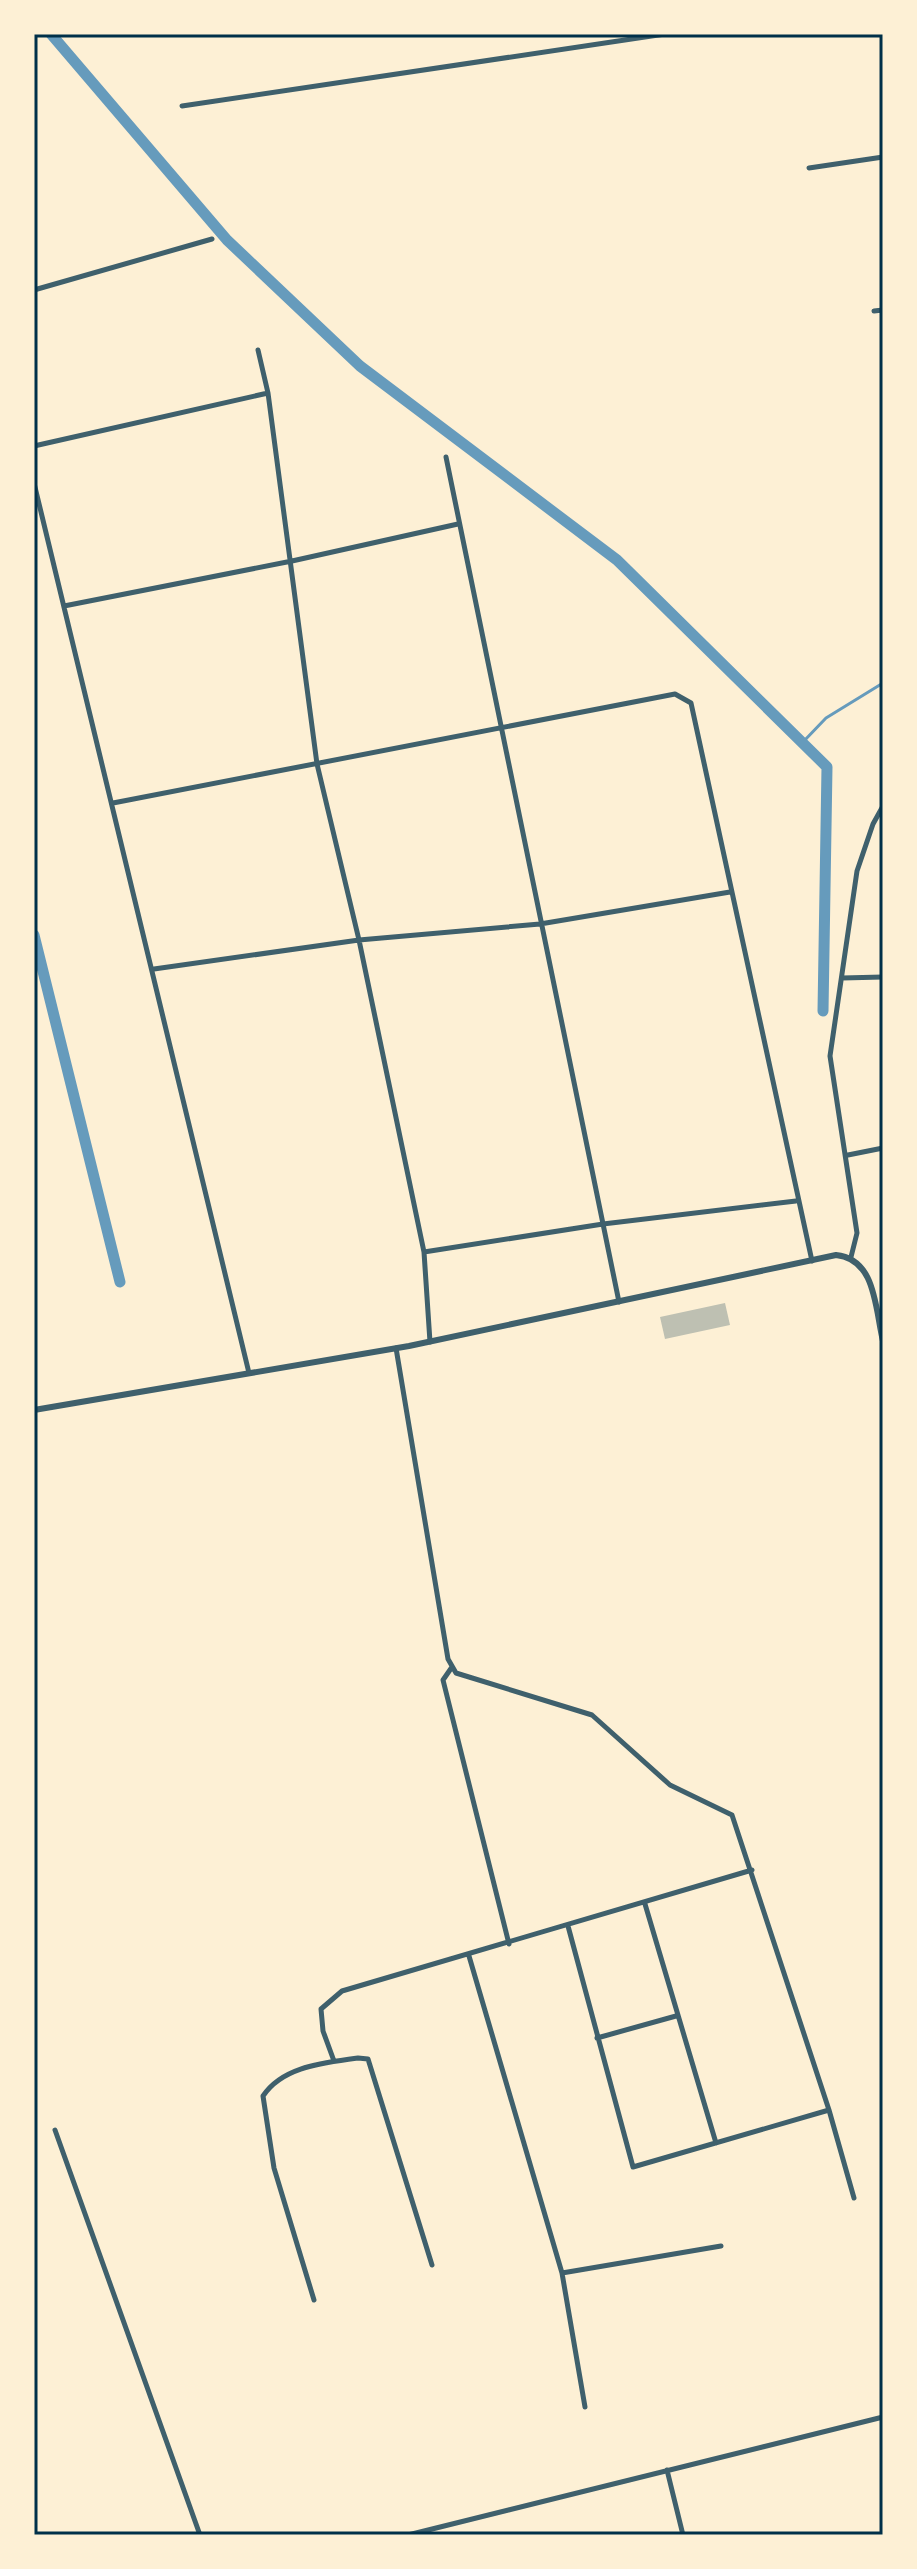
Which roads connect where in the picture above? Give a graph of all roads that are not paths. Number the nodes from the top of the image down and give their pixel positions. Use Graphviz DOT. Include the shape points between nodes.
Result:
graph roads {
  1 [pos="665,34"];
  2 [pos="182,106"];
  3 [pos="883,157"];
  4 [pos="809,168"];
  5 [pos="212,239"];
  6 [pos="34,290"];
  7 [pos="883,310"];
  8 [pos="874,311"];
  9 [pos="258,350"];
  10 [pos="268,393"];
  11 [pos="34,446"];
  12 [pos="446,457"];
  13 [pos="34,483"];
  14 [pos="458,524"];
  15 [pos="292,561"];
  16 [pos="64,606"];
  17 [pos="498,726"];
  18 [pos="317,764"];
  19 [pos="113,803"];
  20 [pos="883,806"];
  21 [pos="730,892"];
  22 [pos="540,924"];
  23 [pos="359,940"];
  24 [pos="154,969"];
  25 [pos="883,977"];
  26 [pos="842,978"];
  27 [pos="883,1148"];
  28 [pos="848,1155"];
  29 [pos="796,1201"];
  30 [pos="603,1224"];
  31 [pos="424,1252"];
  32 [pos="851,1257"];
  33 [pos="812,1261"];
  34 [pos="619,1302"];
  35 [pos="883,1341"];
  36 [pos="430,1342"];
  37 [pos="396,1348"];
  38 [pos="249,1373"];
  39 [pos="34,1409"];
  40 [pos="452,1667"];
  41 [pos="752,1870"];
  42 [pos="645,1904"];
  43 [pos="568,1926"];
  44 [pos="509,1944"];
  45 [pos="469,1956"];
  46 [pos="676,2016"];
  47 [pos="597,2038"];
  48 [pos="334,2061"];
  49 [pos="829,2110"];
  50 [pos="55,2130"];
  51 [pos="716,2143"];
  52 [pos="854,2198"];
  53 [pos="721,2246"];
  54 [pos="432,2265"];
  55 [pos="562,2273"];
  56 [pos="314,2300"];
  57 [pos="585,2407"];
  58 [pos="883,2417"];
  59 [pos="667,2470"];
  60 [pos="200,2535"];
  61 [pos="408,2535"];
  62 [pos="683,2535"];
  1 -- 2 [label="street"];
  3 -- 4 [label="street"];
  5 -- 6 [label="street"];
  7 -- 8 [label="street"];
  9 -- 10 [label="street"];
  10 -- 11 [label="street"];
  10 -- 15 [label="street"];
  12 -- 14 [label="street"];
  13 -- 16 [label="street"];
  14 -- 15 [label="street"];
  14 -- 17 [label="street"];
  15 -- 16 [label="street"];
  15 -- 18 [label="street"];
  16 -- 19 [label="street"];
  17 -- 18 [label="street"];
  17 -- 21 [label="street" via="675,694 691,703"];
  17 -- 22 [label="street"];
  18 -- 19 [label="street"];
  18 -- 23 [label="street"];
  19 -- 24 [label="street"];
  20 -- 26 [label="street" via="857,871"];
  21 -- 22 [label="street"];
  21 -- 29 [label="street"];
  22 -- 23 [label="street"];
  22 -- 30 [label="street"];
  23 -- 24 [label="street"];
  23 -- 31 [label="street"];
  24 -- 38 [label="street"];
  25 -- 26 [label="street"];
  26 -- 28 [label="street" via="830,1056"];
  27 -- 28 [label="street"];
  28 -- 32 [label="street" via="857,1233"];
  29 -- 30 [label="street"];
  29 -- 33 [label="street"];
  30 -- 31 [label="street"];
  30 -- 34 [label="street"];
  31 -- 36 [label="street"];
  32 -- 33 [label="street"];
  32 -- 35 [label="street" via="866,1270"];
  33 -- 34 [label="street"];
  34 -- 36 [label="street"];
  36 -- 37 [label="street"];
  37 -- 38 [label="street"];
  37 -- 40 [label="street"];
  38 -- 39 [label="street"];
  40 -- 41 [label="street" via="456,1673 592,1715 670,1785 732,1815"];
  40 -- 44 [label="street" via="443,1680"];
  41 -- 42 [label="street"];
  41 -- 49 [label="street"];
  42 -- 43 [label="street"];
  42 -- 46 [label="street"];
  43 -- 44 [label="street"];
  43 -- 47 [label="street"];
  44 -- 45 [label="street"];
  45 -- 48 [label="street" via="342,1991 321,2009"];
  45 -- 55 [label="street"];
  46 -- 47 [label="street"];
  46 -- 51 [label="street"];
  47 -- 51 [label="street" via="633,2167"];
  48 -- 54 [label="street" via="368,2059"];
  48 -- 56 [label="street" via="274,2080 263,2096 274,2168"];
  49 -- 51 [label="street"];
  49 -- 52 [label="street"];
  50 -- 60 [label="street"];
  53 -- 55 [label="street"];
  55 -- 57 [label="street"];
  58 -- 59 [label="street"];
  59 -- 61 [label="street"];
  59 -- 62 [label="street"];
}
